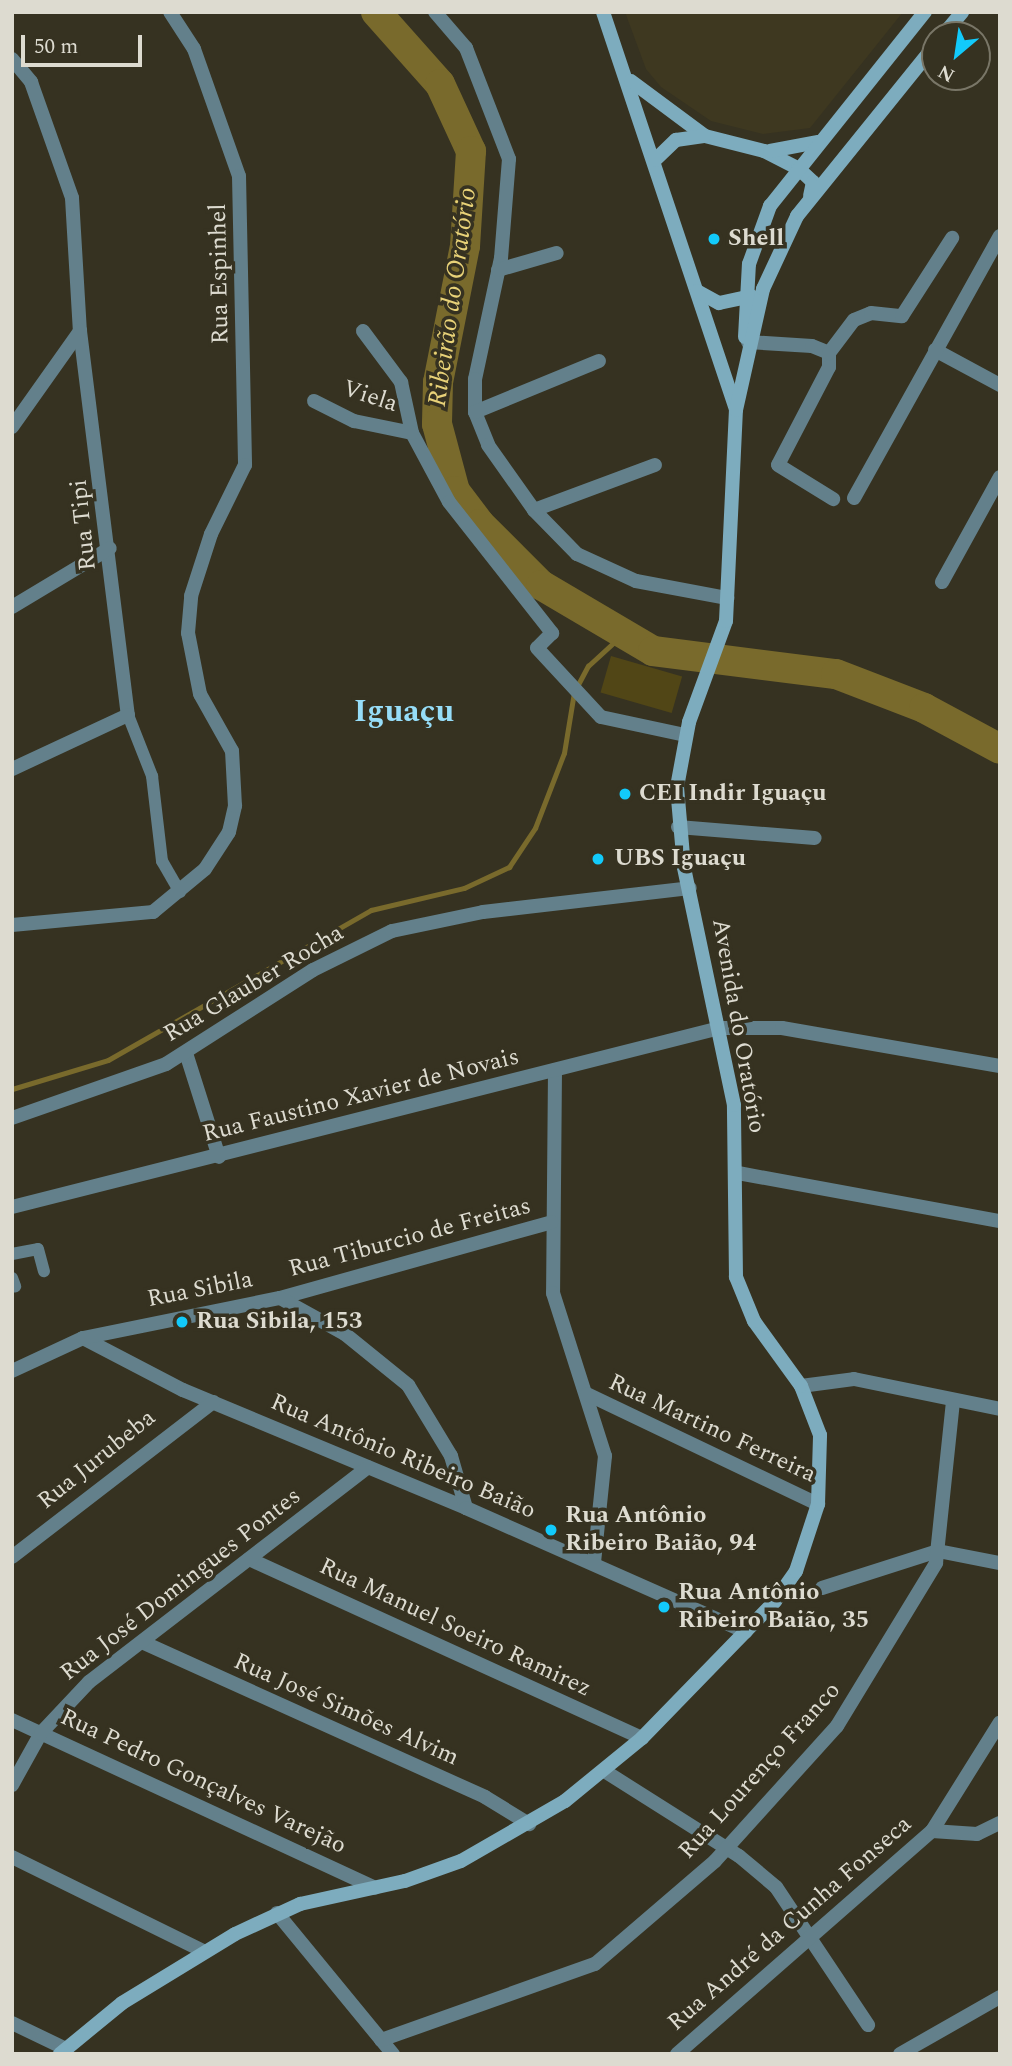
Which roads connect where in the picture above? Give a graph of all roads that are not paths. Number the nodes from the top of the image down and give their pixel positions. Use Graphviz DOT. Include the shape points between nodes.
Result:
graph roads {
  1 [pos="170,12"];
  2 [pos="435,12"];
  3 [pos="603,12"];
  4 [pos="925,12"];
  5 [pos="12,60"];
  6 [pos="921,62"];
  7 [pos="625,75"];
  8 [pos="705,136"];
  9 [pos="820,142"];
  10 [pos="764,151"];
  11 [pos="655,160"];
  12 [pos="798,168"];
  13 [pos="806,203"];
  14 [pos="1000,236"];
  15 [pos="952,238"];
  16 [pos="558,253"];
  17 [pos="498,270"];
  18 [pos="763,289"];
  19 [pos="697,291"];
  20 [pos="745,299"];
  21 [pos="80,331"];
  22 [pos="363,331"];
  23 [pos="746,347"];
  24 [pos="935,350"];
  25 [pos="829,353"];
  26 [pos="598,361"];
  27 [pos="1000,385"];
  28 [pos="314,401"];
  29 [pos="736,410"];
  30 [pos="475,412"];
  31 [pos="12,427"];
  32 [pos="412,433"];
  33 [pos="655,465"];
  34 [pos="1000,477"];
  35 [pos="854,498"];
  36 [pos="833,499"];
  37 [pos="534,510"];
  38 [pos="110,548"];
  39 [pos="942,582"];
  40 [pos="727,598"];
  41 [pos="12,607"];
  42 [pos="128,715"];
  43 [pos="687,728"];
  44 [pos="12,769"];
  45 [pos="678,827"];
  46 [pos="815,838"];
  47 [pos="690,888"];
  48 [pos="180,892"];
  49 [pos="12,925"];
  50 [pos="720,1028"];
  51 [pos="186,1053"];
  52 [pos="1000,1066"];
  53 [pos="555,1070"];
  54 [pos="12,1118"];
  55 [pos="219,1157"];
  56 [pos="738,1173"];
  57 [pos="12,1207"];
  58 [pos="1000,1221"];
  59 [pos="552,1222"];
  60 [pos="12,1254"];
  61 [pos="44,1271"];
  62 [pos="280,1298"];
  63 [pos="83,1338"];
  64 [pos="12,1371"];
  65 [pos="801,1386"];
  66 [pos="587,1394"];
  67 [pos="953,1400"];
  68 [pos="213,1402"];
  69 [pos="1000,1409"];
  70 [pos="368,1467"];
  71 [pos="818,1504"];
  72 [pos="466,1508"];
  73 [pos="938,1551"];
  74 [pos="12,1557"];
  75 [pos="249,1559"];
  76 [pos="594,1563"];
  77 [pos="1000,1563"];
  78 [pos="822,1588"];
  79 [pos="747,1632"];
  80 [pos="142,1642"];
  81 [pos="12,1720"];
  82 [pos="1000,1722"];
  83 [pos="41,1733"];
  84 [pos="642,1738"];
  85 [pos="606,1772"];
  86 [pos="12,1786"];
  87 [pos="1000,1823"];
  88 [pos="529,1824"];
  89 [pos="932,1831"];
  90 [pos="726,1849"];
  91 [pos="12,1857"];
  92 [pos="375,1888"];
  93 [pos="277,1913"];
  94 [pos="811,1937"];
  95 [pos="203,1951"];
  96 [pos="1000,1997"];
  97 [pos="12,2022"];
  98 [pos="868,2025"];
  99 [pos="381,2040"];
  100 [pos="63,2051"];
  101 [pos="393,2054"];
  102 [pos="677,2054"];
  103 [pos="900,2054"];
  1 -- 48 [label="street, Rua Espinhel" via="194,49 239,176 245,465 211,534 191,596 188,633 200,694 232,751 235,806 216,855"];
  2 -- 17 [label="street" via="466,48 506,148 509,183"];
  3 -- 7 [label="main road"];
  4 -- 9 [label="main road"];
  5 -- 21 [label="street, Rua Tipi" via="32,82 68,178 78,234"];
  6 -- 13 [label="main road, Avenida do Oratório"];
  7 -- 8 [label="main road" via="660,108"];
  7 -- 11 [label="main road"];
  8 -- 10 [label="main road"];
  8 -- 11 [label="main road" via="676,140"];
  9 -- 10 [label="main road" via="793,151"];
  9 -- 12 [label="main road"];
  10 -- 12 [label="main road"];
  11 -- 19 [label="main road"];
  12 -- 13 [label="main road" via="813,182"];
  12 -- 20 [label="main road" via="762,222"];
  13 -- 18 [label="main road, Avenida do Oratório"];
  14 -- 24 [label="street"];
  15 -- 25 [label="street" via="902,316 871,313 854,320"];
  16 -- 17 [label="street"];
  17 -- 30 [label="street" via="475,379"];
  18 -- 20 [label="main road"];
  18 -- 23 [label="main road, Avenida do Oratório"];
  19 -- 20 [label="main road" via="719,303"];
  19 -- 29 [label="main road"];
  20 -- 23 [label="main road"];
  21 -- 31 [label="street"];
  21 -- 38 [label="street, Rua Tipi"];
  22 -- 32 [label="street" via="401,382"];
  23 -- 25 [label="street" via="812,346"];
  23 -- 29 [label="main road, Avenida do Oratório"];
  24 -- 27 [label="street"];
  24 -- 35 [label="street"];
  25 -- 36 [label="street" via="829,367 778,465"];
  26 -- 30 [label="street"];
  28 -- 32 [label="street, Viela" via="354,421"];
  29 -- 40 [label="main road, Avenida do Oratório"];
  30 -- 37 [label="street" via="496,460"];
  32 -- 43 [label="street" via="449,502 552,633 537,648 575,690 601,717"];
  33 -- 37 [label="street"];
  34 -- 39 [label="street"];
  37 -- 40 [label="street" via="594,563 636,581"];
  38 -- 41 [label="street"];
  38 -- 42 [label="street, Rua Tipi"];
  40 -- 43 [label="main road, Avenida do Oratório" via="726,621"];
  42 -- 44 [label="street"];
  42 -- 48 [label="street" via="152,776 162,861"];
  43 -- 45 [label="main road, Avenida do Oratório"];
  45 -- 46 [label="street"];
  45 -- 47 [label="main road, Avenida do Oratório"];
  47 -- 50 [label="main road, Avenida do Oratório"];
  47 -- 51 [label="street, Rua Glauber Rocha" via="483,912 392,931 266,998"];
  48 -- 49 [label="street" via="147,914"];
  50 -- 52 [label="street, Rua Faustino Xavier de Novais" via="782,1028"];
  50 -- 53 [label="street, Rua Faustino Xavier de Novais"];
  50 -- 56 [label="main road, Avenida do Oratório"];
  51 -- 54 [label="street, Rua Glauber Rocha"];
  51 -- 55 [label="street"];
  53 -- 55 [label="street, Rua Faustino Xavier de Novais"];
  53 -- 59 [label="street"];
  55 -- 57 [label="street, Rua Faustino Xavier de Novais"];
  56 -- 58 [label="street"];
  56 -- 65 [label="main road, Avenida do Oratório" via="741,1299"];
  59 -- 62 [label="street, Rua Tiburcio de Freitas"];
  59 -- 66 [label="street" via="555,1313"];
  60 -- 61 [label="street" via="38,1249"];
  62 -- 63 [label="street, Rua Sibila"];
  62 -- 72 [label="street, Rua Sibila" via="345,1334 408,1385 451,1456"];
  63 -- 64 [label="street, Rua Sibila"];
  63 -- 68 [label="street, Rua Antônio Ribeiro Baião"];
  65 -- 67 [label="street" via="854,1379"];
  65 -- 71 [label="main road, Avenida do Oratório" via="820,1435"];
  66 -- 71 [label="street, Rua Martino Ferreira"];
  66 -- 76 [label="street" via="605,1456"];
  67 -- 69 [label="street"];
  67 -- 73 [label="street, Rua Lourenço Franco"];
  68 -- 70 [label="street, Rua Antônio Ribeiro Baião"];
  68 -- 74 [label="street, Rua Jurubeba"];
  70 -- 72 [label="street, Rua Antônio Ribeiro Baião"];
  70 -- 75 [label="street, Rua José Domingues Pontes"];
  71 -- 79 [label="main road, Avenida do Oratório" via="796,1571"];
  72 -- 76 [label="street, Rua Antônio Ribeiro Baião"];
  73 -- 77 [label="street"];
  73 -- 78 [label="street"];
  73 -- 90 [label="street, Rua Lourenço Franco" via="924,1590 837,1726"];
  75 -- 80 [label="street, Rua José Domingues Pontes"];
  75 -- 84 [label="street, Rua Manuel Soeiro Ramirez"];
  76 -- 79 [label="street, Rua Antônio Ribeiro Baião"];
  79 -- 84 [label="main road, Avenida do Oratório"];
  80 -- 83 [label="street, Rua José Domingues Pontes" via="89,1682"];
  80 -- 88 [label="street, Rua José Simões Alvim" via="485,1797"];
  81 -- 83 [label="street, Rua Pedro Gonçalves Varejão"];
  82 -- 89 [label="street, Rua André da Cunha Fonseca"];
  83 -- 86 [label="street, Rua José Domingues Pontes"];
  83 -- 92 [label="street, Rua Pedro Gonçalves Varejão"];
  84 -- 85 [label="main road, Avenida do Oratório"];
  85 -- 88 [label="main road, Avenida do Oratório"];
  85 -- 90 [label="street"];
  87 -- 89 [label="street" via="977,1834"];
  88 -- 92 [label="main road, Avenida do Oratório" via="461,1861"];
  89 -- 94 [label="street, Rua André da Cunha Fonseca"];
  90 -- 94 [label="street" via="776,1887"];
  90 -- 99 [label="street, Rua Lourenço Franco" via="576,1976"];
  91 -- 95 [label="street"];
  92 -- 93 [label="main road, Avenida do Oratório"];
  93 -- 95 [label="main road, Avenida do Oratório"];
  93 -- 99 [label="street"];
  94 -- 98 [label="street"];
  94 -- 102 [label="street, Rua André da Cunha Fonseca"];
  95 -- 100 [label="main road, Avenida do Oratório" via="122,2003"];
  96 -- 103 [label="street"];
  97 -- 100 [label="street"];
  99 -- 101 [label="street"];
}
